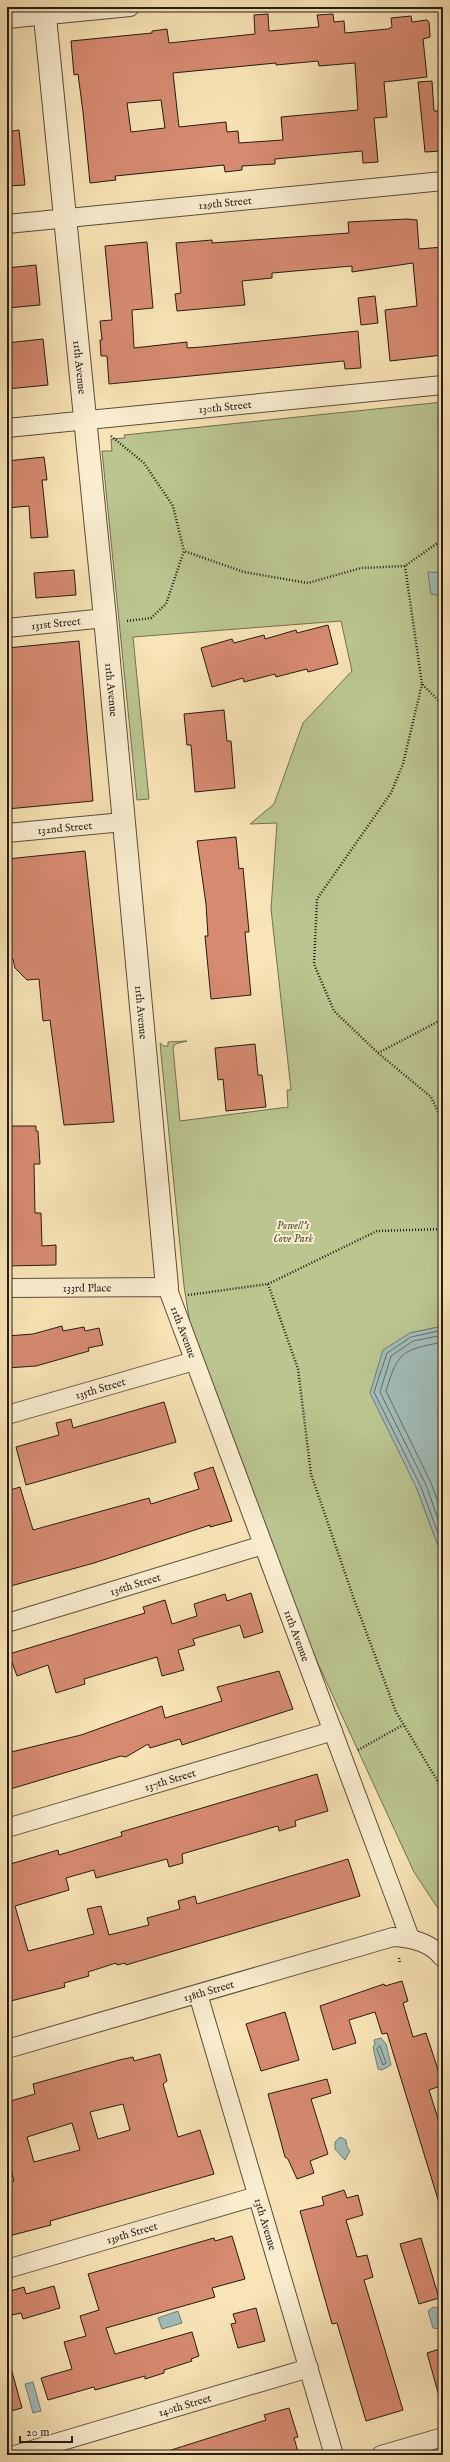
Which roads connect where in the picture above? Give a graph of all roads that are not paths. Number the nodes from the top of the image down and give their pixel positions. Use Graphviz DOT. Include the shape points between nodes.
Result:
graph roads {
  1 [pos="130,7"];
  2 [pos="45,11"];
  3 [pos="7,19"];
  4 [pos="443,181"];
  5 [pos="64,218"];
  6 [pos="7,224"];
  7 [pos="443,385"];
  8 [pos="85,421"];
  9 [pos="7,428"];
  10 [pos="105,618"];
  11 [pos="7,628"];
  12 [pos="122,822"];
  13 [pos="7,833"];
  14 [pos="7,1288"];
  15 [pos="170,1293"];
  16 [pos="194,1361"];
  17 [pos="7,1415"];
  18 [pos="263,1545"];
  19 [pos="7,1623"];
  20 [pos="333,1730"];
  21 [pos="7,1828"];
  22 [pos="410,1938"];
  23 [pos="443,1958"];
  24 [pos="198,1994"];
  25 [pos="7,2050"];
  26 [pos="257,2196"];
  27 [pos="7,2269"];
  28 [pos="309,2368"];
  29 [pos="443,2436"];
  30 [pos="15,2455"];
  31 [pos="334,2455"];
  32 [pos="381,2455"];
  1 -- 2 [label="street"];
  2 -- 3 [label="street"];
  2 -- 5 [label="street, 11th Avenue"];
  4 -- 5 [label="street, 129th Street"];
  5 -- 6 [label="street, 129th Street"];
  5 -- 8 [label="street, 11th Avenue"];
  7 -- 8 [label="street, 130th Street"];
  8 -- 9 [label="street, 130th Street"];
  8 -- 10 [label="street, 11th Avenue"];
  10 -- 11 [label="street, 131st Street"];
  10 -- 12 [label="street, 11th Avenue"];
  12 -- 13 [label="street, 132nd Street"];
  12 -- 15 [label="street, 11th Avenue"];
  14 -- 15 [label="street, 133rd Place"];
  15 -- 16 [label="street, 11th Avenue"];
  16 -- 17 [label="street, 135th Street"];
  16 -- 18 [label="street, 11th Avenue"];
  18 -- 19 [label="street, 136th Street"];
  18 -- 20 [label="street, 11th Avenue"];
  20 -- 21 [label="street, 137th Street"];
  20 -- 22 [label="street, 11th Avenue"];
  22 -- 23 [label="street" via="432,1948"];
  22 -- 24 [label="street, 138th Street" via="393,1937"];
  24 -- 25 [label="street, 138th Street"];
  24 -- 26 [label="street, 13th Avenue"];
  26 -- 27 [label="street, 139th Street"];
  26 -- 28 [label="street, 13th Avenue"];
  28 -- 30 [label="street, 140th Street"];
  28 -- 31 [label="street, 13th Avenue"];
  29 -- 32 [label="street"];
}
